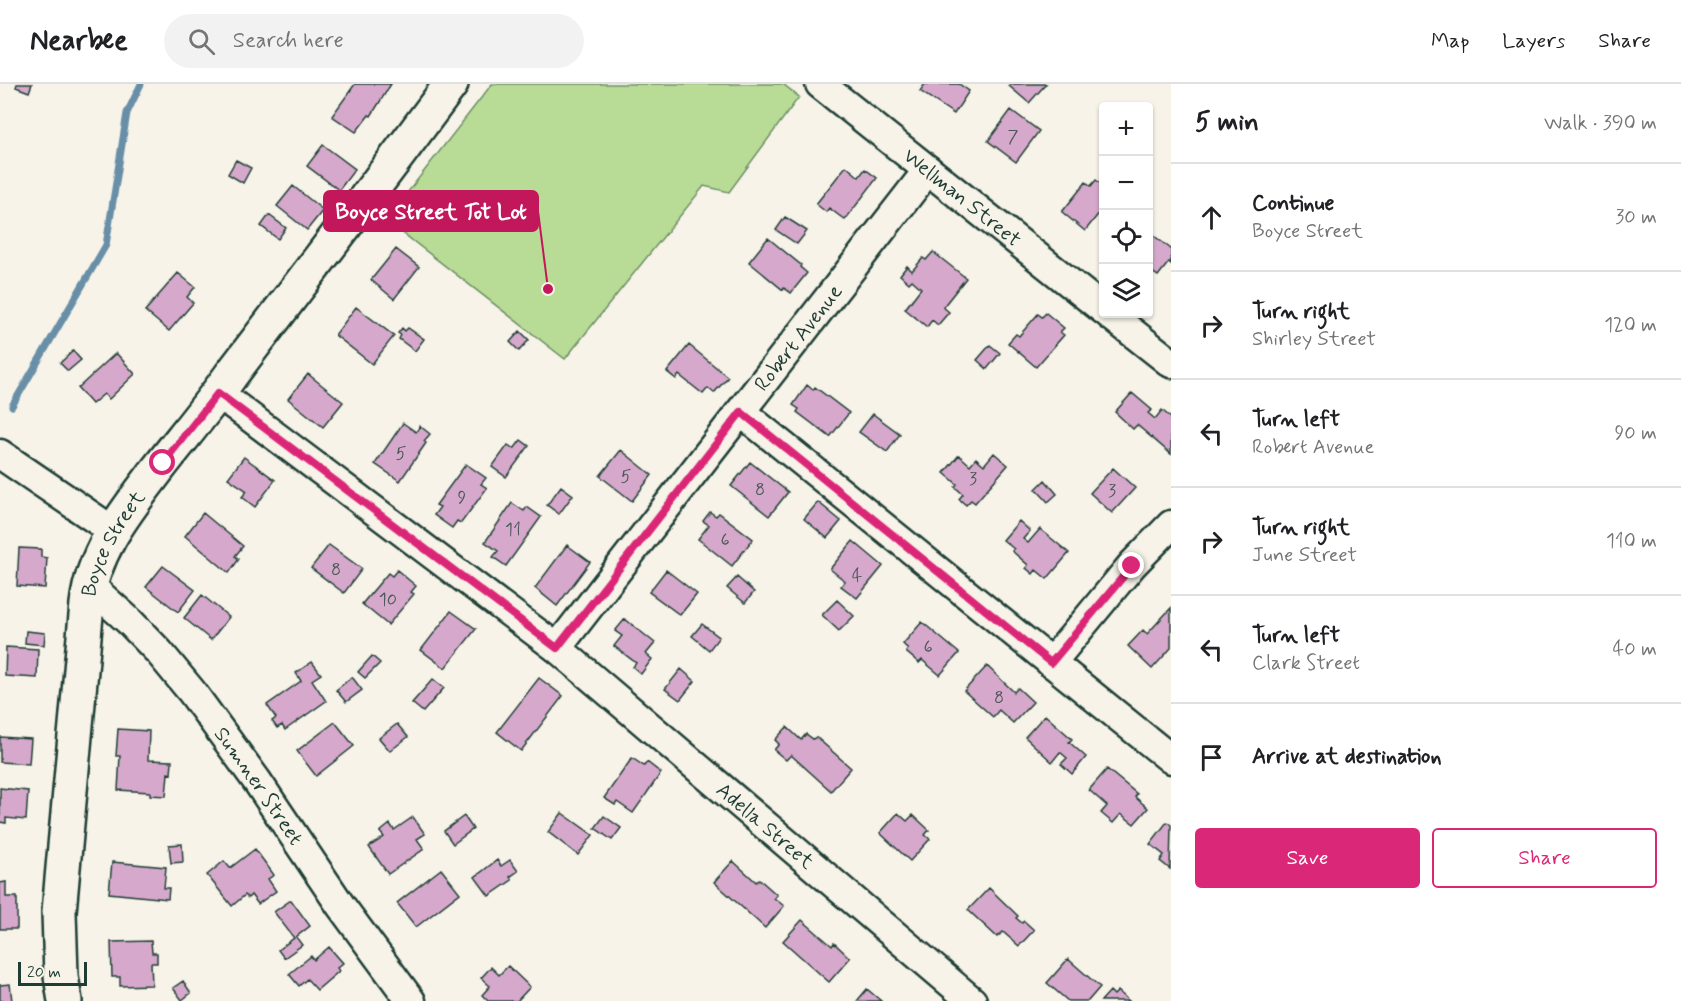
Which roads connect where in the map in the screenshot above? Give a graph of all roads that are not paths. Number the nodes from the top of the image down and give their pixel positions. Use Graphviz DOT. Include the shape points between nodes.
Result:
graph roads {
  1 [pos="451,84"];
  2 [pos="820,84"];
  3 [pos="928,170"];
  4 [pos="1099,305"];
  5 [pos="1113,318"];
  6 [pos="1171,363"];
  7 [pos="218,393"];
  8 [pos="741,412"];
  9 [pos="0,454"];
  10 [pos="1171,525"];
  11 [pos="113,531"];
  12 [pos="89,585"];
  13 [pos="557,648"];
  14 [pos="1051,663"];
  15 [pos="1171,759"];
  16 [pos="65,1001"];
  17 [pos="411,1001"];
  18 [pos="972,1001"];
  1 -- 7 [label="street, Boyce Street"];
  2 -- 3 [label="street, Wellman Street"];
  3 -- 4 [label="street, Wellman Street"];
  3 -- 8 [label="street, Robert Avenue"];
  5 -- 6 [label="street"];
  7 -- 11 [label="street, Boyce Street"];
  7 -- 13 [label="street, Adella Street"];
  8 -- 13 [label="street, Robert Avenue"];
  8 -- 14 [label="street"];
  9 -- 11 [label="street"];
  10 -- 14 [label="street"];
  11 -- 12 [label="street, Boyce Street"];
  12 -- 16 [label="street, Boyce Street" via="59,912"];
  12 -- 17 [label="street, Sumner Street" via="159,652 192,692"];
  13 -- 18 [label="street, Adella Street"];
  14 -- 15 [label="street"];
}
